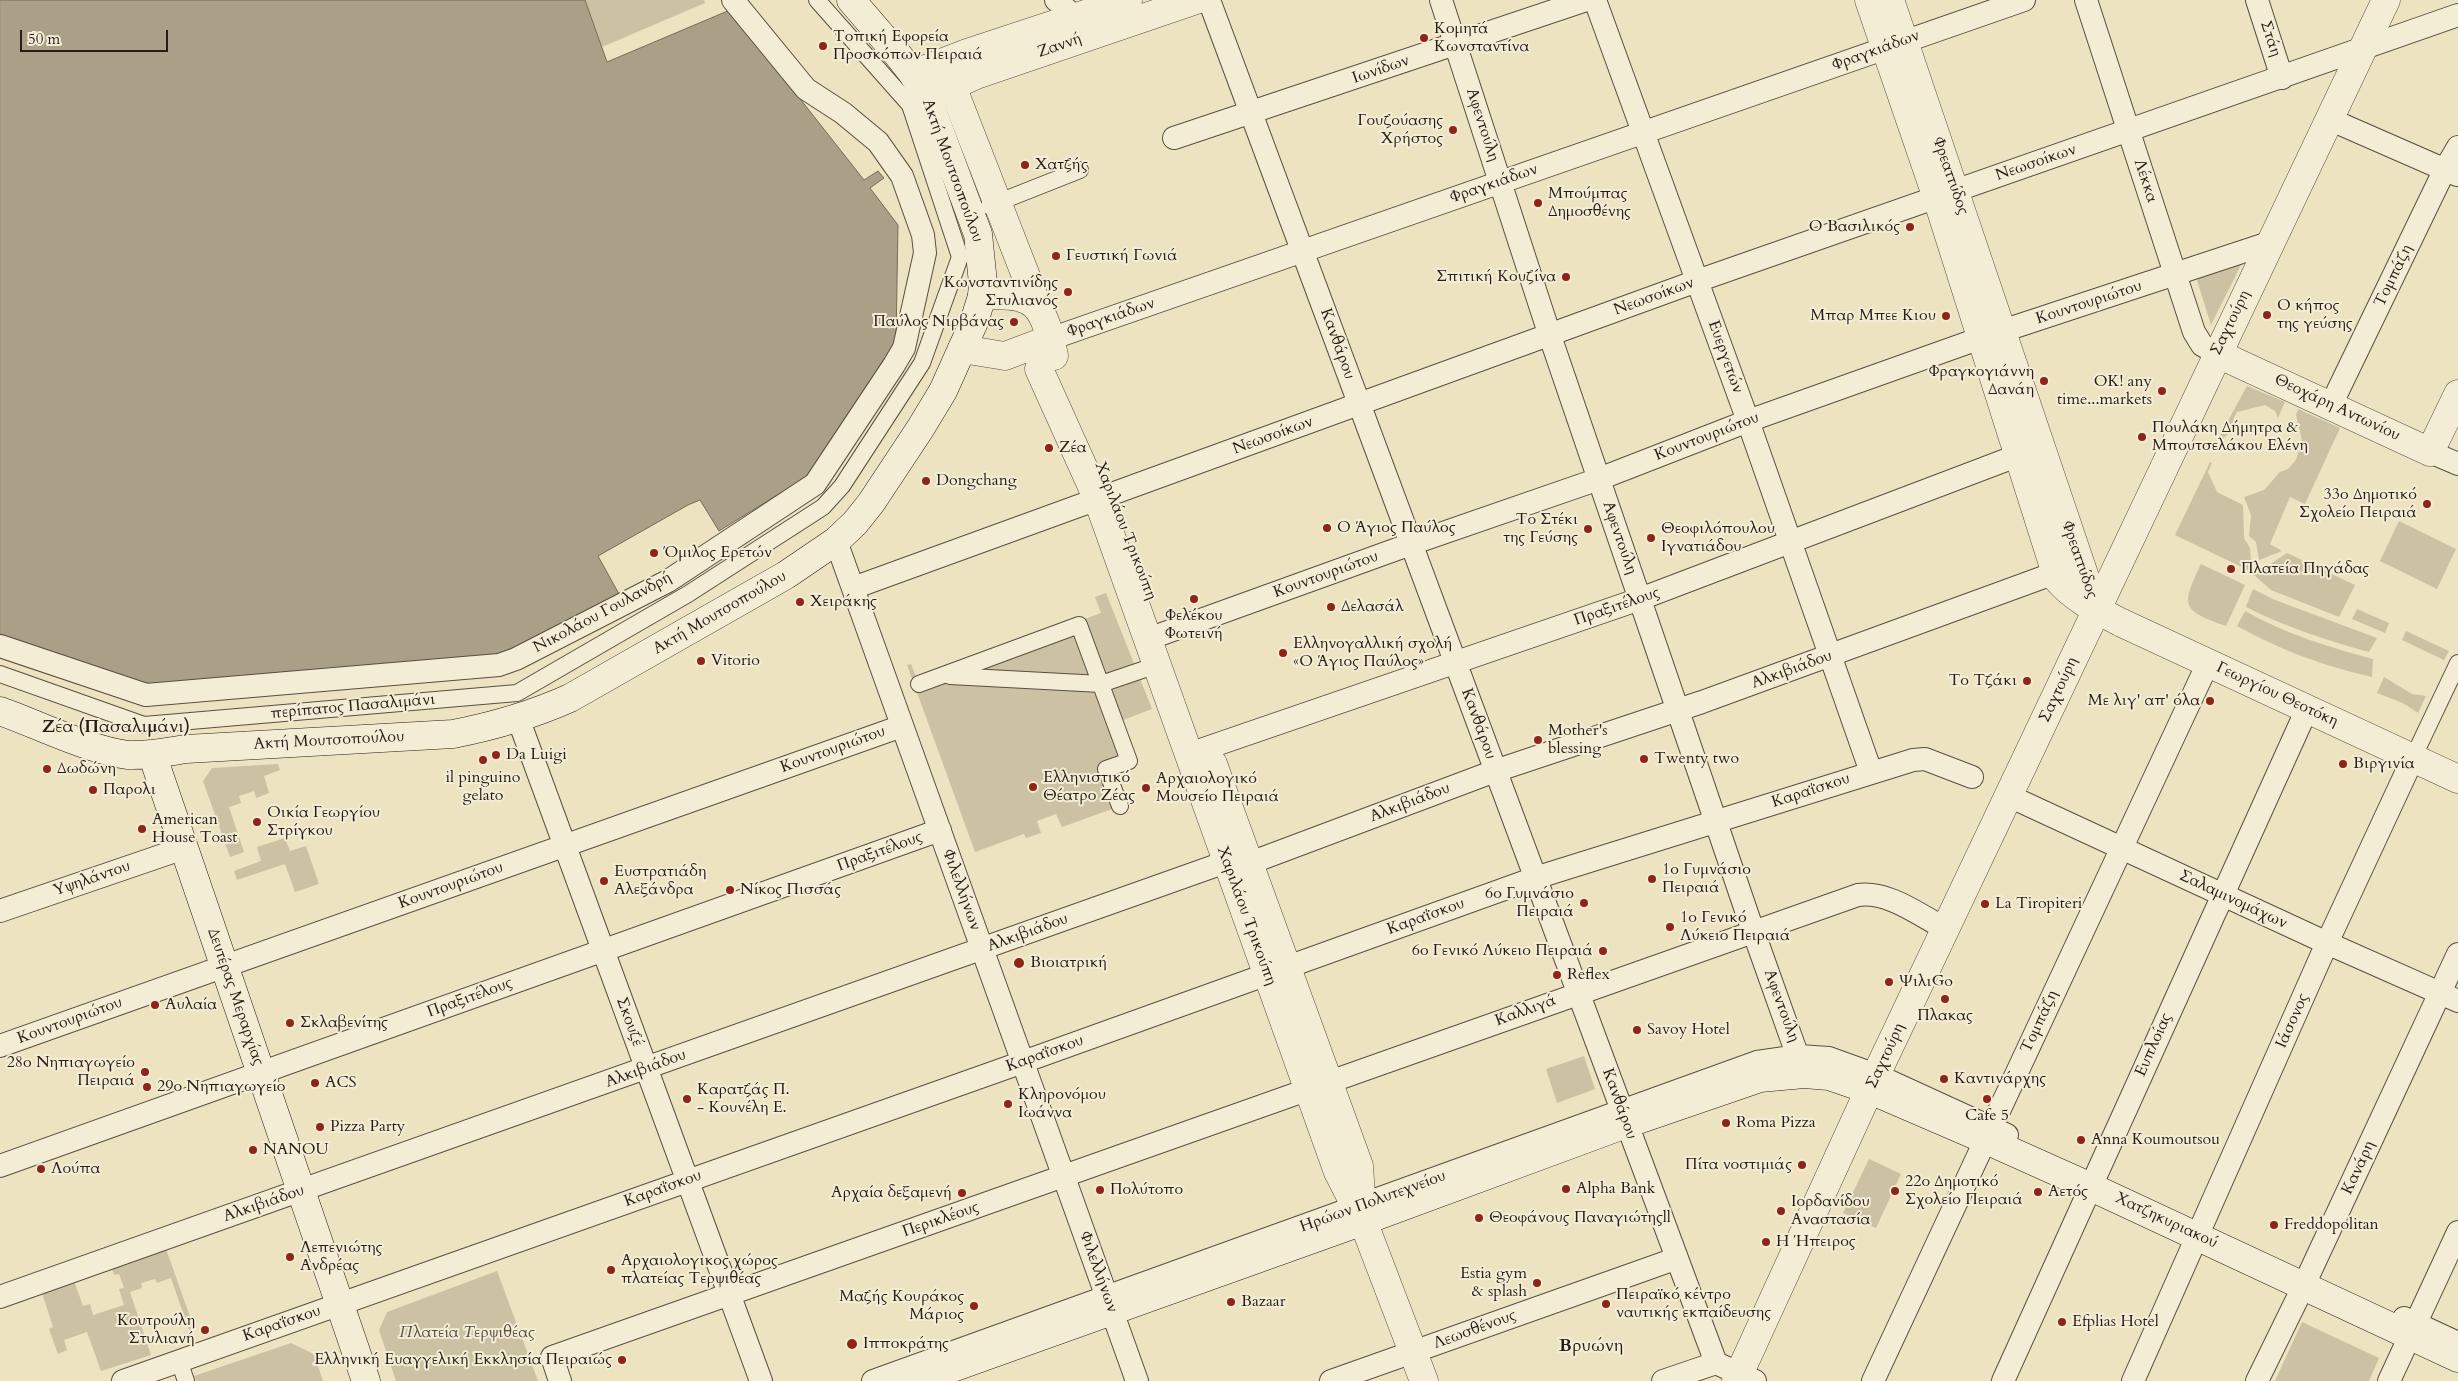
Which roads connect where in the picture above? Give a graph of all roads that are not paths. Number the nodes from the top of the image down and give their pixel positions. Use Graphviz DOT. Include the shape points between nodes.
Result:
graph roads {
  1 [pos="733,0"];
  2 [pos="817,0"];
  3 [pos="851,0"];
  4 [pos="1128,0"];
  5 [pos="1196,0"];
  6 [pos="1209,0"];
  7 [pos="1441,0"];
  8 [pos="1586,0"];
  9 [pos="1595,0"];
  10 [pos="1869,0"];
  11 [pos="1890,0"];
  12 [pos="2024,0"];
  13 [pos="2086,0"];
  14 [pos="2257,0"];
  15 [pos="2386,0"];
  16 [pos="1072,18"];
  17 [pos="2457,19"];
  18 [pos="1456,44"];
  19 [pos="1895,44"];
  20 [pos="2362,50"];
  21 [pos="913,74"];
  22 [pos="2282,78"];
  23 [pos="952,86"];
  24 [pos="928,100"];
  25 [pos="1252,114"];
  26 [pos="2329,119"];
  27 [pos="2129,131"];
  28 [pos="1643,132"];
  29 [pos="1174,138"];
  30 [pos="2458,147"];
  31 [pos="1080,170"];
  32 [pos="2451,173"];
  33 [pos="1500,182"];
  34 [pos="1946,194"];
  35 [pos="998,203"];
  36 [pos="971,212"];
  37 [pos="2269,242"];
  38 [pos="1302,251"];
  39 [pos="2175,274"];
  40 [pos="1697,281"];
  41 [pos="982,296"];
  42 [pos="1038,307"];
  43 [pos="1991,335"];
  44 [pos="1550,336"];
  45 [pos="1050,339"];
  46 [pos="962,350"];
  47 [pos="2216,353"];
  48 [pos="2458,394"];
  49 [pos="1359,404"];
  50 [pos="2331,405"];
  51 [pos="1748,421"];
  52 [pos="2029,451"];
  53 [pos="2430,452"];
  54 [pos="2458,464"];
  55 [pos="1599,479"];
  56 [pos="1105,497"];
  57 [pos="836,541"];
  58 [pos="1791,542"];
  59 [pos="1411,544"];
  60 [pos="2055,573"];
  61 [pos="853,588"];
  62 [pos="1640,599"];
  63 [pos="2096,610"];
  64 [pos="1156,636"];
  65 [pos="0,646"];
  66 [pos="1831,657"];
  67 [pos="1455,662"];
  68 [pos="2208,663"];
  69 [pos="2458,663"];
  70 [pos="1156,665"];
  71 [pos="0,674"];
  72 [pos="943,676"];
  73 [pos="919,684"];
  74 [pos="1101,684"];
  75 [pos="2307,709"];
  76 [pos="1678,710"];
  77 [pos="0,711"];
  78 [pos="518,718"];
  79 [pos="902,726"];
  80 [pos="1198,750"];
  81 [pos="152,754"];
  82 [pos="2413,758"];
  83 [pos="1495,771"];
  84 [pos="1870,772"];
  85 [pos="1972,777"];
  86 [pos="2458,779"];
  87 [pos="2009,796"];
  88 [pos="1120,806"];
  89 [pos="1716,822"];
  90 [pos="940,830"];
  91 [pos="565,845"];
  92 [pos="184,848"];
  93 [pos="2123,848"];
  94 [pos="1238,863"];
  95 [pos="1535,878"];
  96 [pos="2222,894"];
  97 [pos="0,911"];
  98 [pos="1946,930"];
  99 [pos="1754,934"];
  100 [pos="2327,943"];
  101 [pos="982,949"];
  102 [pos="603,950"];
  103 [pos="2458,954"];
  104 [pos="224,966"];
  105 [pos="1277,970"];
  106 [pos="1578,993"];
  107 [pos="2449,997"];
  108 [pos="0,1046"];
  109 [pos="1023,1062"];
  110 [pos="1801,1065"];
  111 [pos="647,1068"];
  112 [pos="261,1073"];
  113 [pos="1873,1082"];
  114 [pos="1319,1085"];
  115 [pos="1624,1117"];
  116 [pos="1988,1134"];
  117 [pos="0,1166"];
  118 [pos="1064,1177"];
  119 [pos="688,1180"];
  120 [pos="2094,1181"];
  121 [pos="301,1191"];
  122 [pos="1360,1212"];
  123 [pos="2201,1231"];
  124 [pos="2458,1232"];
  125 [pos="1675,1259"];
  126 [pos="2306,1280"];
  127 [pos="729,1293"];
  128 [pos="0,1297"];
  129 [pos="340,1304"];
  130 [pos="1110,1305"];
  131 [pos="2412,1329"];
  132 [pos="2458,1343"];
  133 [pos="1413,1352"];
  134 [pos="2458,1358"];
  135 [pos="183,1371"];
  136 [pos="1736,1375"];
  137 [pos="123,1381"];
  138 [pos="366,1381"];
  139 [pos="560,1381"];
  140 [pos="761,1381"];
  141 [pos="873,1381"];
  142 [pos="916,1381"];
  143 [pos="1137,1381"];
  144 [pos="1331,1381"];
  145 [pos="1424,1381"];
  146 [pos="1663,1381"];
  147 [pos="1873,1381"];
  148 [pos="2003,1381"];
  149 [pos="2134,1381"];
  150 [pos="2257,1381"];
  151 [pos="2389,1381"];
  1 -- 65 [label="street, Νικολάου Γουλανδρή" via="806,89 844,113 878,142 902,176 923,235 924,265 904,348 815,484 668,581 499,665 146,695"];
  2 -- 71 [label="street, περίπατος Πασαλιμάνι" via="910,105 960,257 922,364 832,499 688,594 517,693 144,725"];
  3 -- 21 [label="street, Ακτή Μουτσοπούλου"];
  4 -- 16 [label="street, Ζαννή"];
  5 -- 16 [label="street, Ζαννή"];
  6 -- 25 [label="street, Κανθάρου"];
  7 -- 18 [label="street, Αφεντούλη"];
  8 -- 18 [label="street, Ιωνίδων"];
  9 -- 28 [label="street, Ευεργετών"];
  10 -- 19 [label="street, Φρεαττύδος"];
  11 -- 19 [label="street, Φρεαττύδος"];
  12 -- 19 [label="street, Φραγκιάδων"];
  13 -- 27 [label="street, Λέκκα"];
  14 -- 22 [label="street, Στάη"];
  15 -- 20 [label="street, Σαχτούρη"];
  16 -- 21 [label="street, Ζαννή"];
  16 -- 23 [label="street, Ζαννή"];
  17 -- 20 [label="street, Νεωσοίκων"];
  18 -- 25 [label="street, Ιωνίδων"];
  18 -- 33 [label="street, Αφεντούλη"];
  19 -- 28 [label="street, Φραγκιάδων"];
  19 -- 34 [label="street, Φρεαττύδος"];
  20 -- 22 [label="street, Νεωσοίκων"];
  20 -- 26 [label="street, Σαχτούρη"];
  21 -- 24 [label="street, Ακτή Μουτσοπούλου"];
  22 -- 27 [label="street, Νεωσοίκων"];
  23 -- 24 [label="street, Ζαννή"];
  23 -- 35 [label="street"];
  24 -- 36 [label="street, Ακτή Μουτσοπούλου"];
  25 -- 29 [label="street, Ιωνίδων"];
  25 -- 38 [label="street, Κανθάρου"];
  26 -- 32 [label="street"];
  26 -- 37 [label="street, Σαχτούρη"];
  27 -- 34 [label="street, Νεωσοίκων"];
  27 -- 39 [label="street, Λέκκα"];
  28 -- 33 [label="street, Φραγκιάδων"];
  28 -- 40 [label="street, Ευεργετών"];
  30 -- 32 [label="street, Τομπάζη"];
  31 -- 35 [label="street"];
  32 -- 50 [label="street, Τομπάζη"];
  33 -- 38 [label="street, Φραγκιάδων"];
  33 -- 44 [label="street, Αφεντούλη"];
  34 -- 40 [label="street, Νεωσοίκων"];
  34 -- 43 [label="street, Φρεαττύδος"];
  35 -- 36 [label="street"];
  35 -- 42 [label="street"];
  36 -- 41 [label="street, Ακτή Μουτσοπούλου" via="981,250"];
  37 -- 39 [label="street, Κουντουριώτου"];
  37 -- 47 [label="street, Σαχτούρη"];
  38 -- 45 [label="street, Φραγκιάδων"];
  38 -- 49 [label="street, Κανθάρου"];
  39 -- 43 [label="street, Κουντουριώτου"];
  39 -- 47 [label="street, Λέκκα" via="2198,340"];
  40 -- 44 [label="street, Νεωσοίκων"];
  40 -- 51 [label="street, Ευεργετών"];
  41 -- 42 [label="street" via="1014,294"];
  41 -- 46 [label="street, Ακτή Μουτσοπούλου"];
  42 -- 45 [label="street"];
  43 -- 51 [label="street, Κουντουριώτου"];
  43 -- 52 [label="street, Φρεαττύδος"];
  44 -- 49 [label="street, Νεωσοίκων"];
  44 -- 55 [label="street, Αφεντούλη"];
  45 -- 46 [label="street, Φραγκιάδων" via="1005,356"];
  45 -- 56 [label="street, Χαριλάου Τρικούπη" via="1039,370"];
  46 -- 57 [label="street, Ακτή Μουτσοπούλου" via="920,429 871,503"];
  47 -- 50 [label="street, Θεοχάρη Αντωνίου"];
  47 -- 63 [label="street, Σαχτούρη"];
  48 -- 53 [label="street"];
  49 -- 56 [label="street, Νεωσοίκων"];
  49 -- 59 [label="street, Κανθάρου"];
  50 -- 53 [label="street, Θεοχάρη Αντωνίου"];
  51 -- 55 [label="street, Κουντουριώτου"];
  51 -- 58 [label="street, Ευεργετών"];
  52 -- 58 [label="street, Πραξιτέλους"];
  52 -- 60 [label="street, Φρεαττύδος"];
  52 -- 63 [label="street, Φρεαττύδος"];
  53 -- 54 [label="street, Θεοχάρη Αντωνίου"];
  55 -- 59 [label="street, Κουντουριώτου"];
  55 -- 62 [label="street, Αφεντούλη"];
  56 -- 61 [label="street, Νεωσοίκων"];
  56 -- 64 [label="street, Χαριλάου Τρικούπη"];
  57 -- 61 [label="street, Φιλελλήνων"];
  57 -- 78 [label="street, Ακτή Μουτσοπούλου" via="786,575 634,663 570,698"];
  58 -- 62 [label="street, Πραξιτέλους"];
  58 -- 66 [label="street, Ευεργετών"];
  59 -- 64 [label="street, Κουντουριώτου"];
  59 -- 67 [label="street, Κανθάρου"];
  60 -- 63 [label="street, Φρεαττύδος" via="2064,587"];
  60 -- 66 [label="street, Αλκιβιάδου"];
  61 -- 79 [label="street, Φιλελλήνων"];
  62 -- 67 [label="street, Πραξιτέλους"];
  62 -- 76 [label="street, Αφεντούλη"];
  63 -- 68 [label="street, Γεωργίου Θεοτόκη"];
  63 -- 87 [label="street, Σαχτούρη"];
  64 -- 70 [label="street, Χαριλάου Τρικούπη"];
  64 -- 80 [label="street, Χαριλάου Τρικούπη"];
  66 -- 76 [label="street, Αλκιβιάδου"];
  66 -- 84 [label="street, Ευεργετών"];
  67 -- 80 [label="street, Πραξιτέλους"];
  67 -- 83 [label="street, Κανθάρου"];
  68 -- 75 [label="street, Γεωργίου Θεοτόκη"];
  68 -- 93 [label="street, Τομπάζη"];
  69 -- 82 [label="street, Ιάσονος"];
  70 -- 74 [label="street"];
  70 -- 80 [label="street, Χαριλάου Τρικούπη"];
  72 -- 73 [label="street"];
  72 -- 74 [label="street"];
  72 -- 74 [label="street" via="1079,625"];
  74 -- 88 [label="street" via="1129,761 1106,769"];
  75 -- 82 [label="street, Γεωργίου Θεοτόκη"];
  75 -- 96 [label="street, Ευπλοίας"];
  76 -- 83 [label="street, Αλκιβιάδου"];
  76 -- 89 [label="street, Αφεντούλη"];
  77 -- 81 [label="street, Ακτή Μουτσοπούλου" via="114,752"];
  78 -- 81 [label="street, Ακτή Μουτσοπούλου" via="453,734 186,749"];
  78 -- 91 [label="street, Σκουζέ"];
  79 -- 90 [label="street, Φιλελλήνων"];
  79 -- 91 [label="street, Κουντουριώτου"];
  80 -- 94 [label="street, Χαριλάου Τρικούπη"];
  81 -- 92 [label="street, Δευτέρας Μεραρχίας"];
  82 -- 86 [label="street, Γεωργίου Θεοτόκη"];
  82 -- 100 [label="street, Ιάσονος"];
  83 -- 94 [label="street, Αλκιβιάδου"];
  83 -- 95 [label="street, Κανθάρου"];
  84 -- 85 [label="street, Καραΐσκου" via="1925,759"];
  84 -- 89 [label="street, Καραΐσκου"];
  87 -- 93 [label="street, Σαλαμινομάχων"];
  87 -- 98 [label="street, Σαχτούρη"];
  89 -- 95 [label="street, Καραΐσκου"];
  89 -- 99 [label="street, Αφεντούλη"];
  90 -- 101 [label="street, Φιλελλήνων"];
  90 -- 102 [label="street, Πραξιτέλους"];
  91 -- 102 [label="street, Σκουζέ"];
  91 -- 104 [label="street, Κουντουριώτου"];
  92 -- 97 [label="street, Υψηλάντου"];
  92 -- 104 [label="street, Δευτέρας Μεραρχίας"];
  93 -- 96 [label="street, Σαλαμινομάχων"];
  93 -- 116 [label="street, Τομπάζη"];
  94 -- 101 [label="street, Αλκιβιάδου"];
  94 -- 105 [label="street, Χαριλάου Τρικούπη"];
  95 -- 105 [label="street, Καραΐσκου"];
  95 -- 106 [label="street, Κανθάρου"];
  96 -- 100 [label="street, Σαλαμινομάχων"];
  96 -- 120 [label="street, Ευπλοίας"];
  98 -- 99 [label="street, Καλλιγά" via="1890,900 1867,894"];
  98 -- 113 [label="street, Σαχτούρη"];
  99 -- 106 [label="street, Καλλιγά"];
  99 -- 110 [label="street, Αφεντούλη"];
  100 -- 107 [label="street, Σαλαμινομάχων"];
  100 -- 123 [label="street, Ιάσονος"];
  101 -- 109 [label="street, Φιλελλήνων"];
  101 -- 111 [label="street, Αλκιβιάδου"];
  102 -- 111 [label="street, Σκουζέ"];
  102 -- 112 [label="street, Πραξιτέλους"];
  103 -- 107 [label="street, Κανάρη"];
  104 -- 108 [label="street, Κουντουριώτου"];
  104 -- 112 [label="street, Δευτέρας Μεραρχίας"];
  105 -- 109 [label="street, Καραΐσκου"];
  105 -- 114 [label="street, Χαριλάου Τρικούπη"];
  106 -- 114 [label="street, Καλλιγά"];
  106 -- 115 [label="street, Κανθάρου"];
  107 -- 126 [label="street, Κανάρη"];
  109 -- 118 [label="street, Φιλελλήνων"];
  109 -- 119 [label="street, Καραΐσκου"];
  110 -- 113 [label="street, Ηρώων Πολυτεχνείου" via="1829,1076"];
  110 -- 115 [label="street, Ηρώων Πολυτεχνείου"];
  111 -- 119 [label="street, Σκουζέ"];
  111 -- 121 [label="street, Αλκιβιάδου"];
  112 -- 117 [label="street, Πραξιτέλους"];
  112 -- 121 [label="street, Δευτέρας Μεραρχίας"];
  113 -- 116 [label="street, Χατζηκυριακού"];
  113 -- 136 [label="street, Σαχτούρη"];
  114 -- 118 [label="street, Περικλέους"];
  114 -- 122 [label="street, Χαριλάου Τρικούπη" via="1338,1172"];
  115 -- 122 [label="street, Ηρώων Πολυτεχνείου"];
  115 -- 125 [label="street, Κανθάρου"];
  116 -- 120 [label="street, Χατζηκυριακού"];
  116 -- 147 [label="street, Τομπάζη"];
  118 -- 127 [label="street, Περικλέους"];
  118 -- 130 [label="street, Φιλελλήνων"];
  119 -- 127 [label="street, Σκουζέ"];
  119 -- 129 [label="street, Καραΐσκου"];
  120 -- 123 [label="street, Χατζηκυριακού"];
  120 -- 148 [label="street, Ευπλοίας"];
  121 -- 128 [label="street, Αλκιβιάδου"];
  121 -- 129 [label="street, Δευτέρας Μεραρχίας"];
  122 -- 130 [label="street, Ηρώων Πολυτεχνείου"];
  122 -- 133 [label="street, Χαριλάου Τρικούπη"];
  123 -- 126 [label="street, Χατζηκυριακού"];
  123 -- 149 [label="street, Ιάσονος"];
  124 -- 131 [label="street"];
  125 -- 133 [label="street, Λεωσθένους"];
  125 -- 136 [label="street, Κανθάρου"];
  126 -- 131 [label="street, Χατζηκυριακού"];
  126 -- 150 [label="street, Κανάρη"];
  127 -- 139 [label="street, Περικλέους" via="552,1357"];
  127 -- 140 [label="street, Σκουζέ"];
  129 -- 135 [label="street, Καραΐσκου"];
  129 -- 138 [label="street, Δευτέρας Μεραρχίας"];
  130 -- 141 [label="street, Ηρώων Πολυτεχνείου"];
  130 -- 142 [label="street, Ηρώων Πολυτεχνείου"];
  130 -- 143 [label="street, Φιλελλήνων"];
  131 -- 132 [label="street, Χατζηκυριακού"];
  131 -- 134 [label="street, Χατζηκυριακού"];
  131 -- 151 [label="street"];
  133 -- 144 [label="street, Λεωσθένους"];
  133 -- 145 [label="street, Χαριλάου Τρικούπη"];
  135 -- 137 [label="street, Καραΐσκου"];
  136 -- 146 [label="street"];
}
